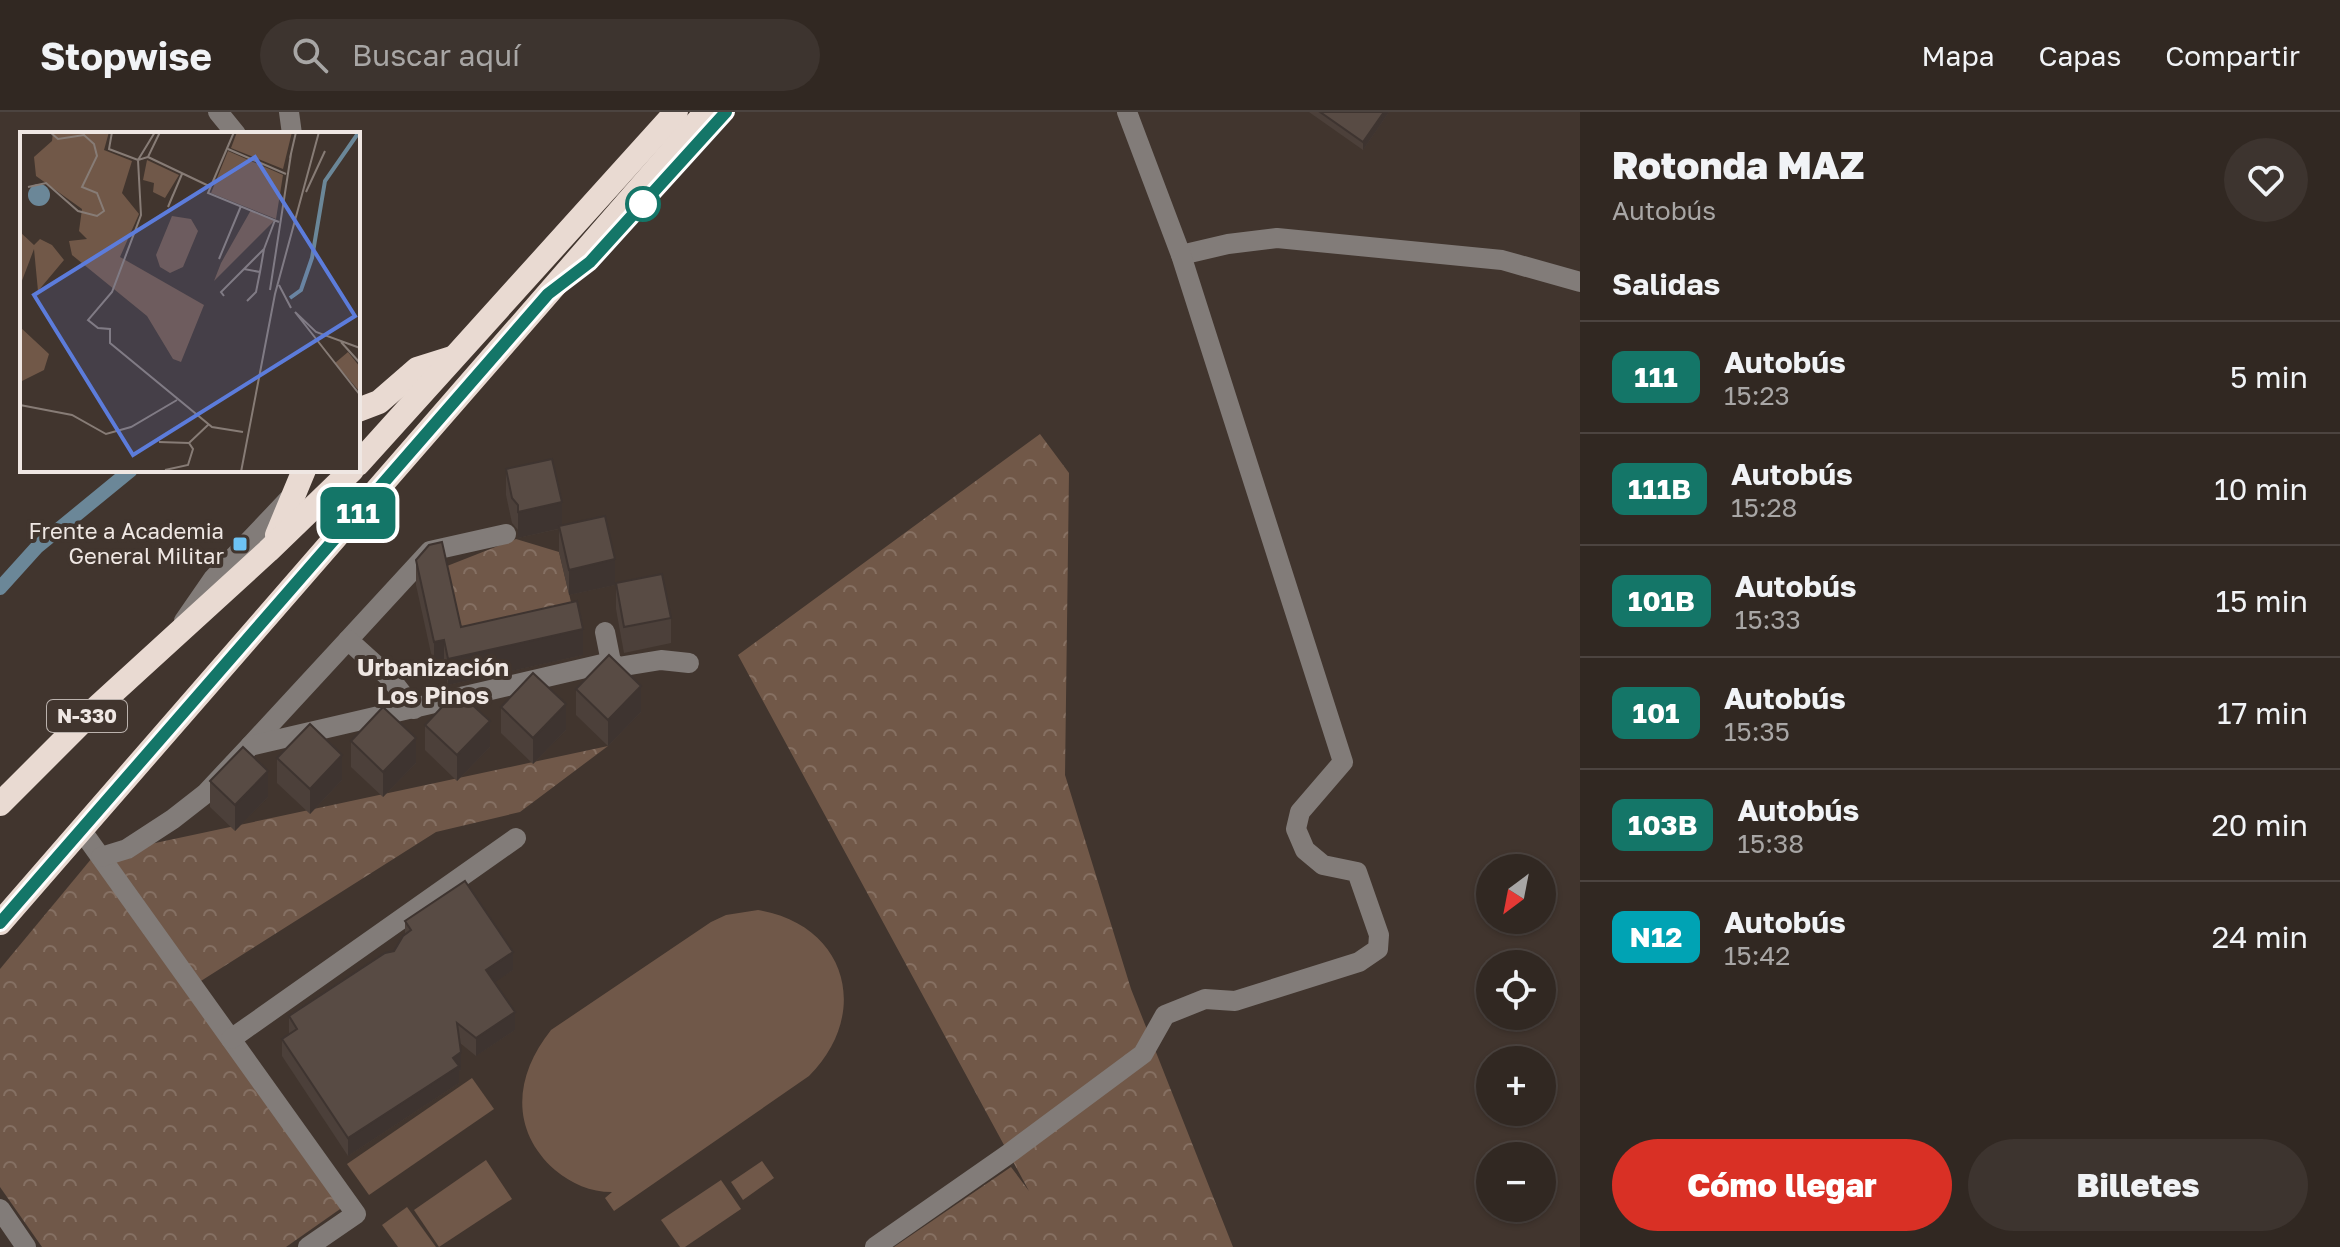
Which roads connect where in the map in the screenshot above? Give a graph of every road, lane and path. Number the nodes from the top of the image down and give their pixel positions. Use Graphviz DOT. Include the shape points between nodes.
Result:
graph roads {
  1 [pos="218,112"];
  2 [pos="289,112"];
  3 [pos="676,112"];
  4 [pos="706,112"];
  5 [pos="726,112"];
  6 [pos="1127,112"];
  7 [pos="234,132"];
  8 [pos="292,132"];
  9 [pos="1181,255"];
  10 [pos="1580,282"];
  11 [pos="548,294"];
  12 [pos="455,357"];
  13 [pos="360,409"];
  14 [pos="360,462"];
  15 [pos="350,472"];
  16 [pos="301,481"];
  17 [pos="506,534"];
  18 [pos="268,551"];
  19 [pos="177,631"];
  20 [pos="605,632"];
  21 [pos="348,640"];
  22 [pos="611,662"];
  23 [pos="689,663"];
  24 [pos="414,709"];
  25 [pos="168,733"];
  26 [pos="250,746"];
  27 [pos="0,804"];
  28 [pos="516,838"];
  29 [pos="94,848"];
  30 [pos="0,923"];
  31 [pos="0,939"];
  32 [pos="231,1039"];
  33 [pos="0,1209"];
  34 [pos="330,1241"];
  35 [pos="26,1247"];
  36 [pos="308,1247"];
  37 [pos="875,1247"];
  1 -- 7 [label="street"];
  2 -- 8 [label="street"];
  3 -- 12 [label="highway"];
  4 -- 11 [label="highway, N-330"];
  5 -- 11 [label="highway" via="590,262"];
  6 -- 9 [label="street"];
  9 -- 10 [label="street" via="1277,238 1502,260"];
  9 -- 37 [label="street" via="1343,762 1300,812 1296,829 1305,850 1323,865 1357,872 1379,935 1378,949 1359,962 1235,1001 1205,999 1165,1015 1143,1054"];
  11 -- 25 [label="highway, N-330"];
  12 -- 13 [label="highway" via="417,369 379,402"];
  12 -- 14 [label="highway"];
  15 -- 18 [label="highway, N-330"];
  16 -- 18 [label="highway"];
  16 -- 19 [label="street" via="213,579"];
  17 -- 21 [label="street" via="430,551"];
  18 -- 19 [label="highway, N-330"];
  19 -- 27 [label="highway, N-330"];
  20 -- 22 [label="street"];
  21 -- 24 [label="street" via="390,678"];
  21 -- 26 [label="street"];
  22 -- 23 [label="street" via="618,667 661,660"];
  22 -- 24 [label="street"];
  24 -- 26 [label="street"];
  25 -- 29 [label="highway"];
  25 -- 30 [label="highway, N-330"];
  26 -- 29 [label="street" via="173,819 127,849"];
  28 -- 32 [label="street"];
  29 -- 31 [label="highway"];
  29 -- 32 [label="street"];
  32 -- 34 [label="street" via="356,1214"];
  33 -- 35 [label="street"];
  34 -- 36 [label="street"];
}
